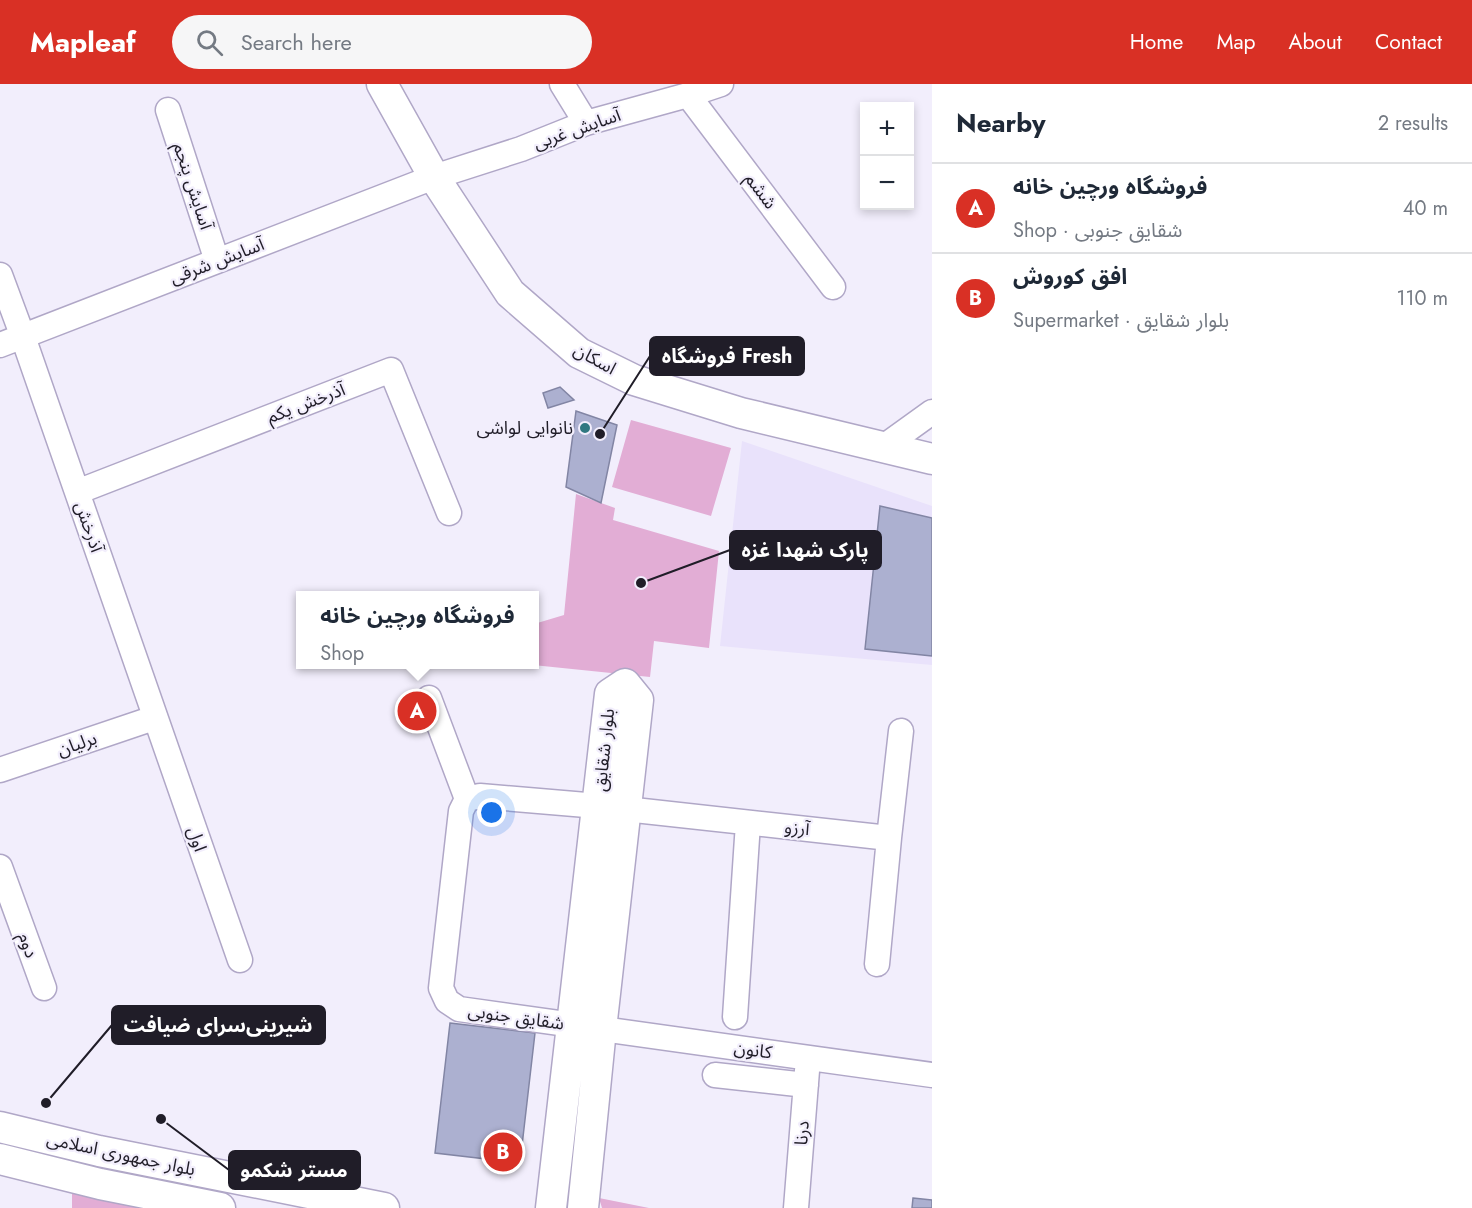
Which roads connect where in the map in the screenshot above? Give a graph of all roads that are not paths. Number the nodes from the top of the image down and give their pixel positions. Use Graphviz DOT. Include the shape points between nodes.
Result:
graph roads {
  1 [pos="382,84"];
  2 [pos="562,84"];
  3 [pos="721,84"];
  4 [pos="688,95"];
  5 [pos="168,110"];
  6 [pos="586,123"];
  7 [pos="434,177"];
  8 [pos="217,261"];
  9 [pos="0,275"];
  10 [pos="833,287"];
  11 [pos="23,337"];
  12 [pos="0,345"];
  13 [pos="932,412"];
  14 [pos="882,448"];
  15 [pos="932,459"];
  16 [pos="76,492"];
  17 [pos="449,513"];
  18 [pos="429,698"];
  19 [pos="154,718"];
  20 [pos="901,731"];
  21 [pos="0,771"];
  22 [pos="474,798"];
  23 [pos="612,808"];
  24 [pos="748,823"];
  25 [pos="889,838"];
  26 [pos="0,867"];
  27 [pos="240,960"];
  28 [pos="877,964"];
  29 [pos="44,988"];
  30 [pos="735,1017"];
  31 [pos="587,1027"];
  32 [pos="808,1058"];
  33 [pos="715,1075"];
  34 [pos="932,1075"];
  35 [pos="806,1085"];
  36 [pos="0,1127"];
  37 [pos="0,1159"];
  38 [pos="547,1203"];
  39 [pos="586,1205"];
  40 [pos="220,1208"];
  41 [pos="384,1208"];
  42 [pos="796,1208"];
  1 -- 7 [label="street, اسکان"];
  2 -- 6 [label="street"];
  3 -- 4 [label="street, آسایش غربی"];
  4 -- 6 [label="street, آسایش غربی"];
  4 -- 10 [label="street, ششم"];
  5 -- 8 [label="street, آسایش پنجم"];
  6 -- 7 [label="street, آسایش غربی"];
  7 -- 8 [label="street, آسایش شرقی"];
  7 -- 14 [label="street, اسکان" via="510,293 579,353 634,380 741,413"];
  8 -- 11 [label="street, آسایش شرقی"];
  9 -- 11 [label="street, آذرخش"];
  11 -- 12 [label="street, آسایش شرقی"];
  11 -- 16 [label="street, آذرخش"];
  13 -- 14 [label="street"];
  14 -- 15 [label="street, اسکان"];
  16 -- 17 [label="street, آذرخش یکم" via="391,370"];
  16 -- 19 [label="street, آذرخش"];
  18 -- 22 [label="street"];
  19 -- 21 [label="street, برلیان"];
  19 -- 27 [label="street, اول"];
  20 -- 25 [label="street"];
  22 -- 23 [label="street"];
  22 -- 31 [label="street, شقایق جنوبی" via="461,811 441,988 447,1001 459,1009"];
  23 -- 24 [label="street, آرزو"];
  23 -- 31 [label="street, بلوار شقایق"];
  24 -- 25 [label="street, آرزو"];
  24 -- 30 [label="street"];
  25 -- 28 [label="street"];
  26 -- 29 [label="street, دوم"];
  31 -- 32 [label="street, کانون"];
  31 -- 38 [label="street, بلوار شقایق"];
  31 -- 39 [label="street, بلوار شقایق"];
  32 -- 34 [label="street, کانون"];
  32 -- 35 [label="street, درنا"];
  33 -- 35 [label="street"];
  35 -- 42 [label="street, درنا"];
  36 -- 41 [label="street, بلوار جمهوری اسلامی" via="99,1151"];
  37 -- 40 [label="street, بلوار جمهوری اسلامی"];
}
